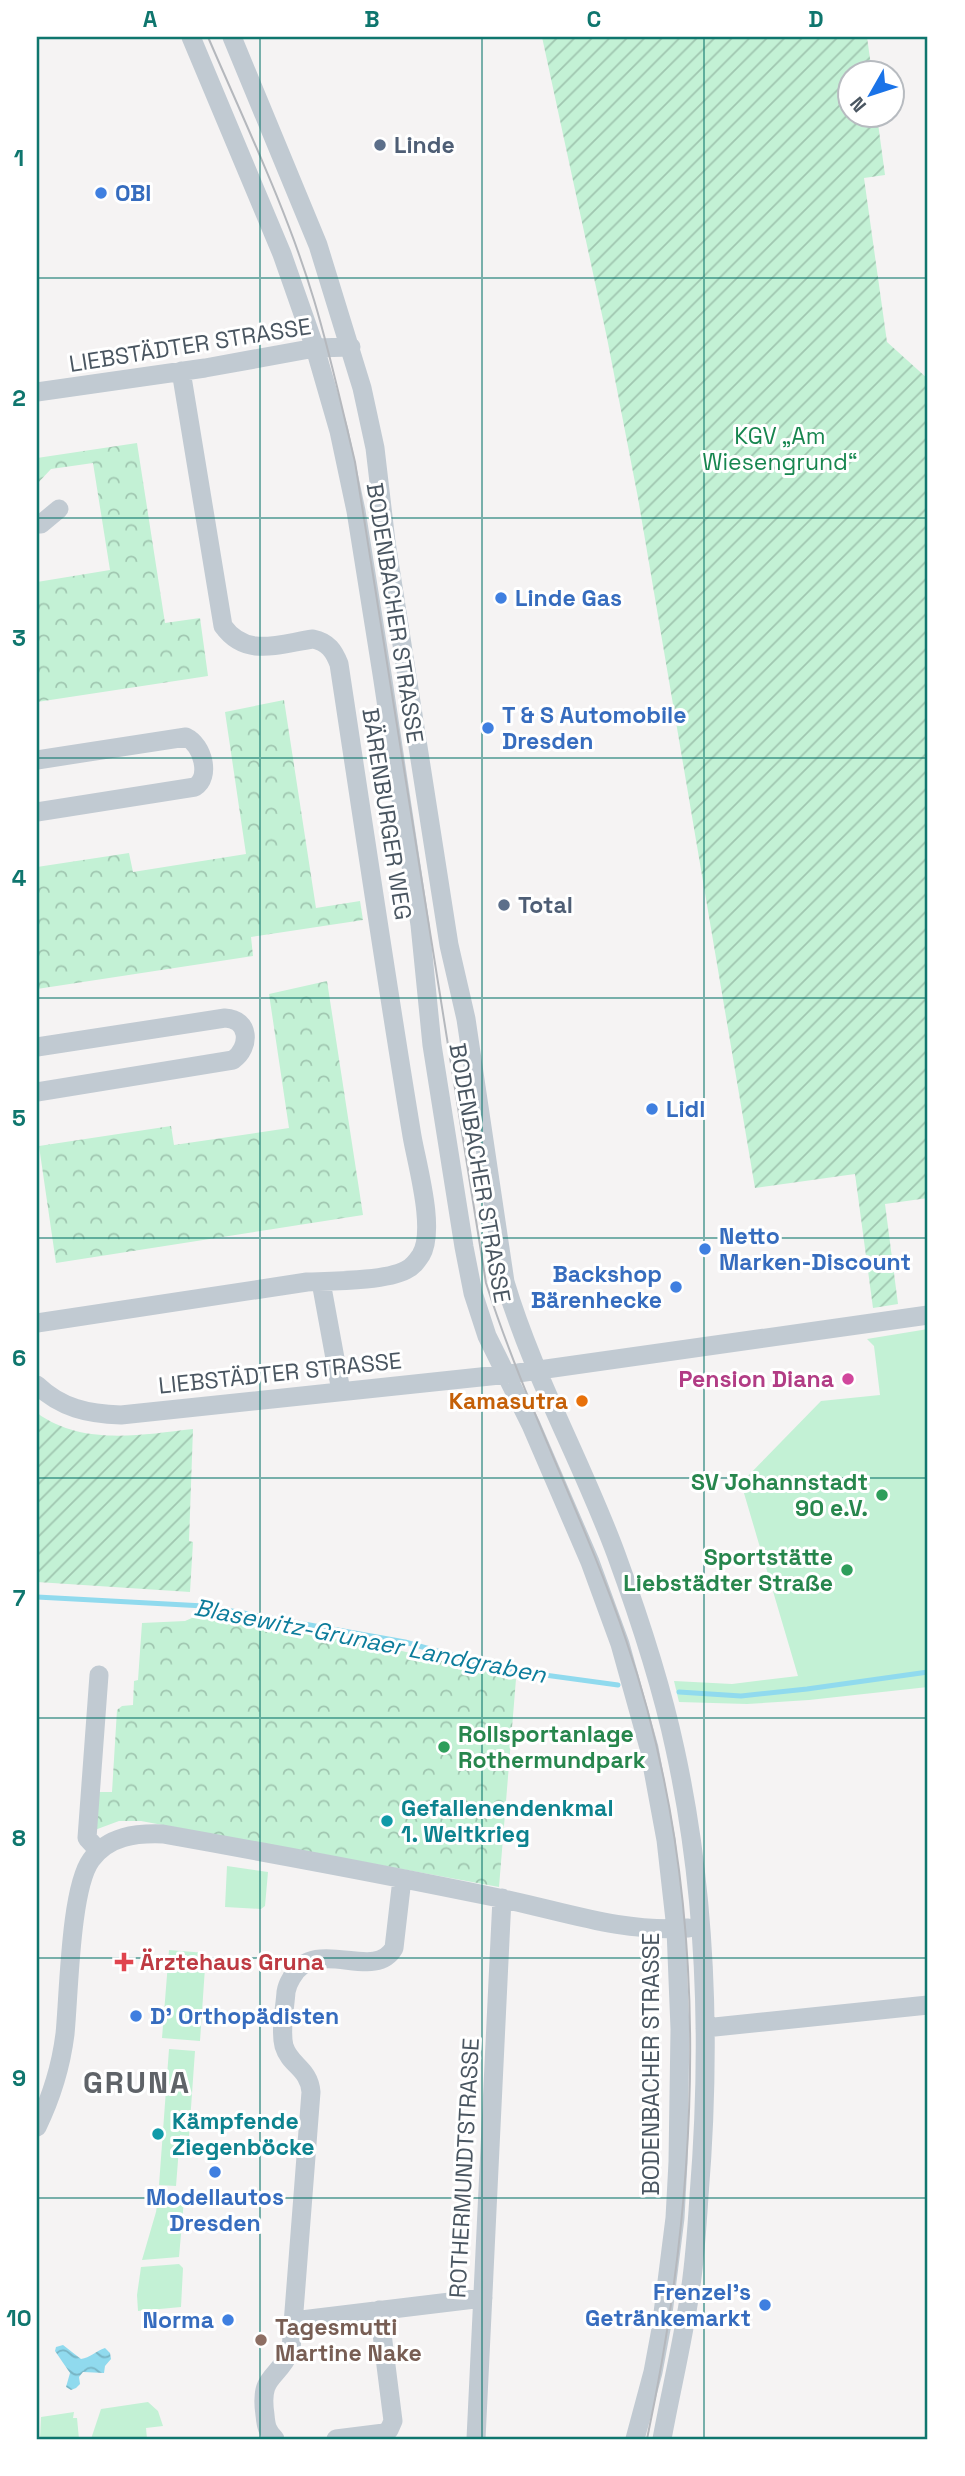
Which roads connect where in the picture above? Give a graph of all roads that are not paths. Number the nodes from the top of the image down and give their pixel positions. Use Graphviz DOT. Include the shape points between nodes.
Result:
graph roads {
  1 [pos="191,37"];
  2 [pos="232,37"];
  3 [pos="351,347"];
  4 [pos="315,348"];
  5 [pos="181,371"];
  6 [pos="37,392"];
  7 [pos="59,509"];
  8 [pos="37,524"];
  9 [pos="37,760"];
  10 [pos="37,812"];
  11 [pos="37,1046"];
  12 [pos="37,1092"];
  13 [pos="321,1282"];
  14 [pos="928,1315"];
  15 [pos="37,1323"];
  16 [pos="537,1371"];
  17 [pos="506,1375"];
  18 [pos="37,1385"];
  19 [pos="341,1391"];
  20 [pos="99,1675"];
  21 [pos="99,1851"];
  22 [pos="402,1880"];
  23 [pos="502,1898"];
  24 [pos="700,1927"];
  25 [pos="676,1929"];
  26 [pos="928,2005"];
  27 [pos="705,2028"];
  28 [pos="37,2127"];
  29 [pos="483,2298"];
  30 [pos="379,2311"];
  31 [pos="293,2321"];
  32 [pos="275,2439"];
  33 [pos="336,2439"];
  34 [pos="476,2439"];
  35 [pos="635,2439"];
  36 [pos="662,2439"];
  1 -- 4 [label="street, BODENBACHER STRASSE" via="282,254"];
  2 -- 3 [label="street, BODENBACHER STRASSE" via="318,245"];
  3 -- 4 [label="street, LIEBSTÄDTER STRASSE"];
  3 -- 16 [label="street, BODENBACHER STRASSE" via="375,448 386,542 505,1282"];
  4 -- 5 [label="street, LIEBSTÄDTER STRASSE"];
  4 -- 17 [label="street, BODENBACHER STRASSE" via="358,525 469,1274 487,1336"];
  5 -- 6 [label="street, LIEBSTÄDTER STRASSE"];
  5 -- 13 [label="street, BÄRENBURGER WEG" via="223,626 242,645 321,641 334,651 339,664 423,1199 426,1243 412,1267"];
  7 -- 8 [label="street"];
  9 -- 10 [label="street" via="186,737 199,748 204,776 195,787"];
  11 -- 12 [label="street" via="225,1018 239,1023 246,1045 233,1060"];
  13 -- 15 [label="street, BÄRENBURGER WEG"];
  13 -- 19 [label="street"];
  14 -- 16 [label="street, LIEBSTÄDTER STRASSE"];
  16 -- 17 [label="street, LIEBSTÄDTER STRASSE"];
  16 -- 24 [label="street, BODENBACHER STRASSE" via="615,1553 655,1674 675,1748 692,1842"];
  17 -- 19 [label="street, LIEBSTÄDTER STRASSE"];
  17 -- 25 [label="street, BODENBACHER STRASSE" via="590,1562 620,1644 649,1748"];
  18 -- 19 [label="street, LIEBSTÄDTER STRASSE" via="60,1403 97,1415"];
  20 -- 21 [label="street" via="87,1838"];
  21 -- 22 [label="street" via="120,1838 163,1835"];
  21 -- 28 [label="street" via="89,1862 76,1903 64,2038"];
  22 -- 23 [label="street"];
  22 -- 31 [label="street" via="390,1955 376,1962 312,1960 297,1968 286,1986 284,2047 310,2081 311,2092"];
  23 -- 25 [label="street" via="613,1925"];
  23 -- 29 [label="street, ROTHERMUNDTSTRASSE"];
  24 -- 25 [label="street"];
  24 -- 27 [label="street, BODENBACHER STRASSE"];
  25 -- 35 [label="street, BODENBACHER STRASSE" via="680,2029 675,2218 661,2329"];
  26 -- 27 [label="street"];
  27 -- 36 [label="street, BODENBACHER STRASSE" via="704,2134 694,2263"];
  29 -- 30 [label="street"];
  29 -- 34 [label="street, ROTHERMUNDTSTRASSE"];
  30 -- 31 [label="street"];
  30 -- 33 [label="street" via="393,2421 390,2430"];
  31 -- 32 [label="street" via="286,2362 267,2382 262,2395 267,2431"];
}
